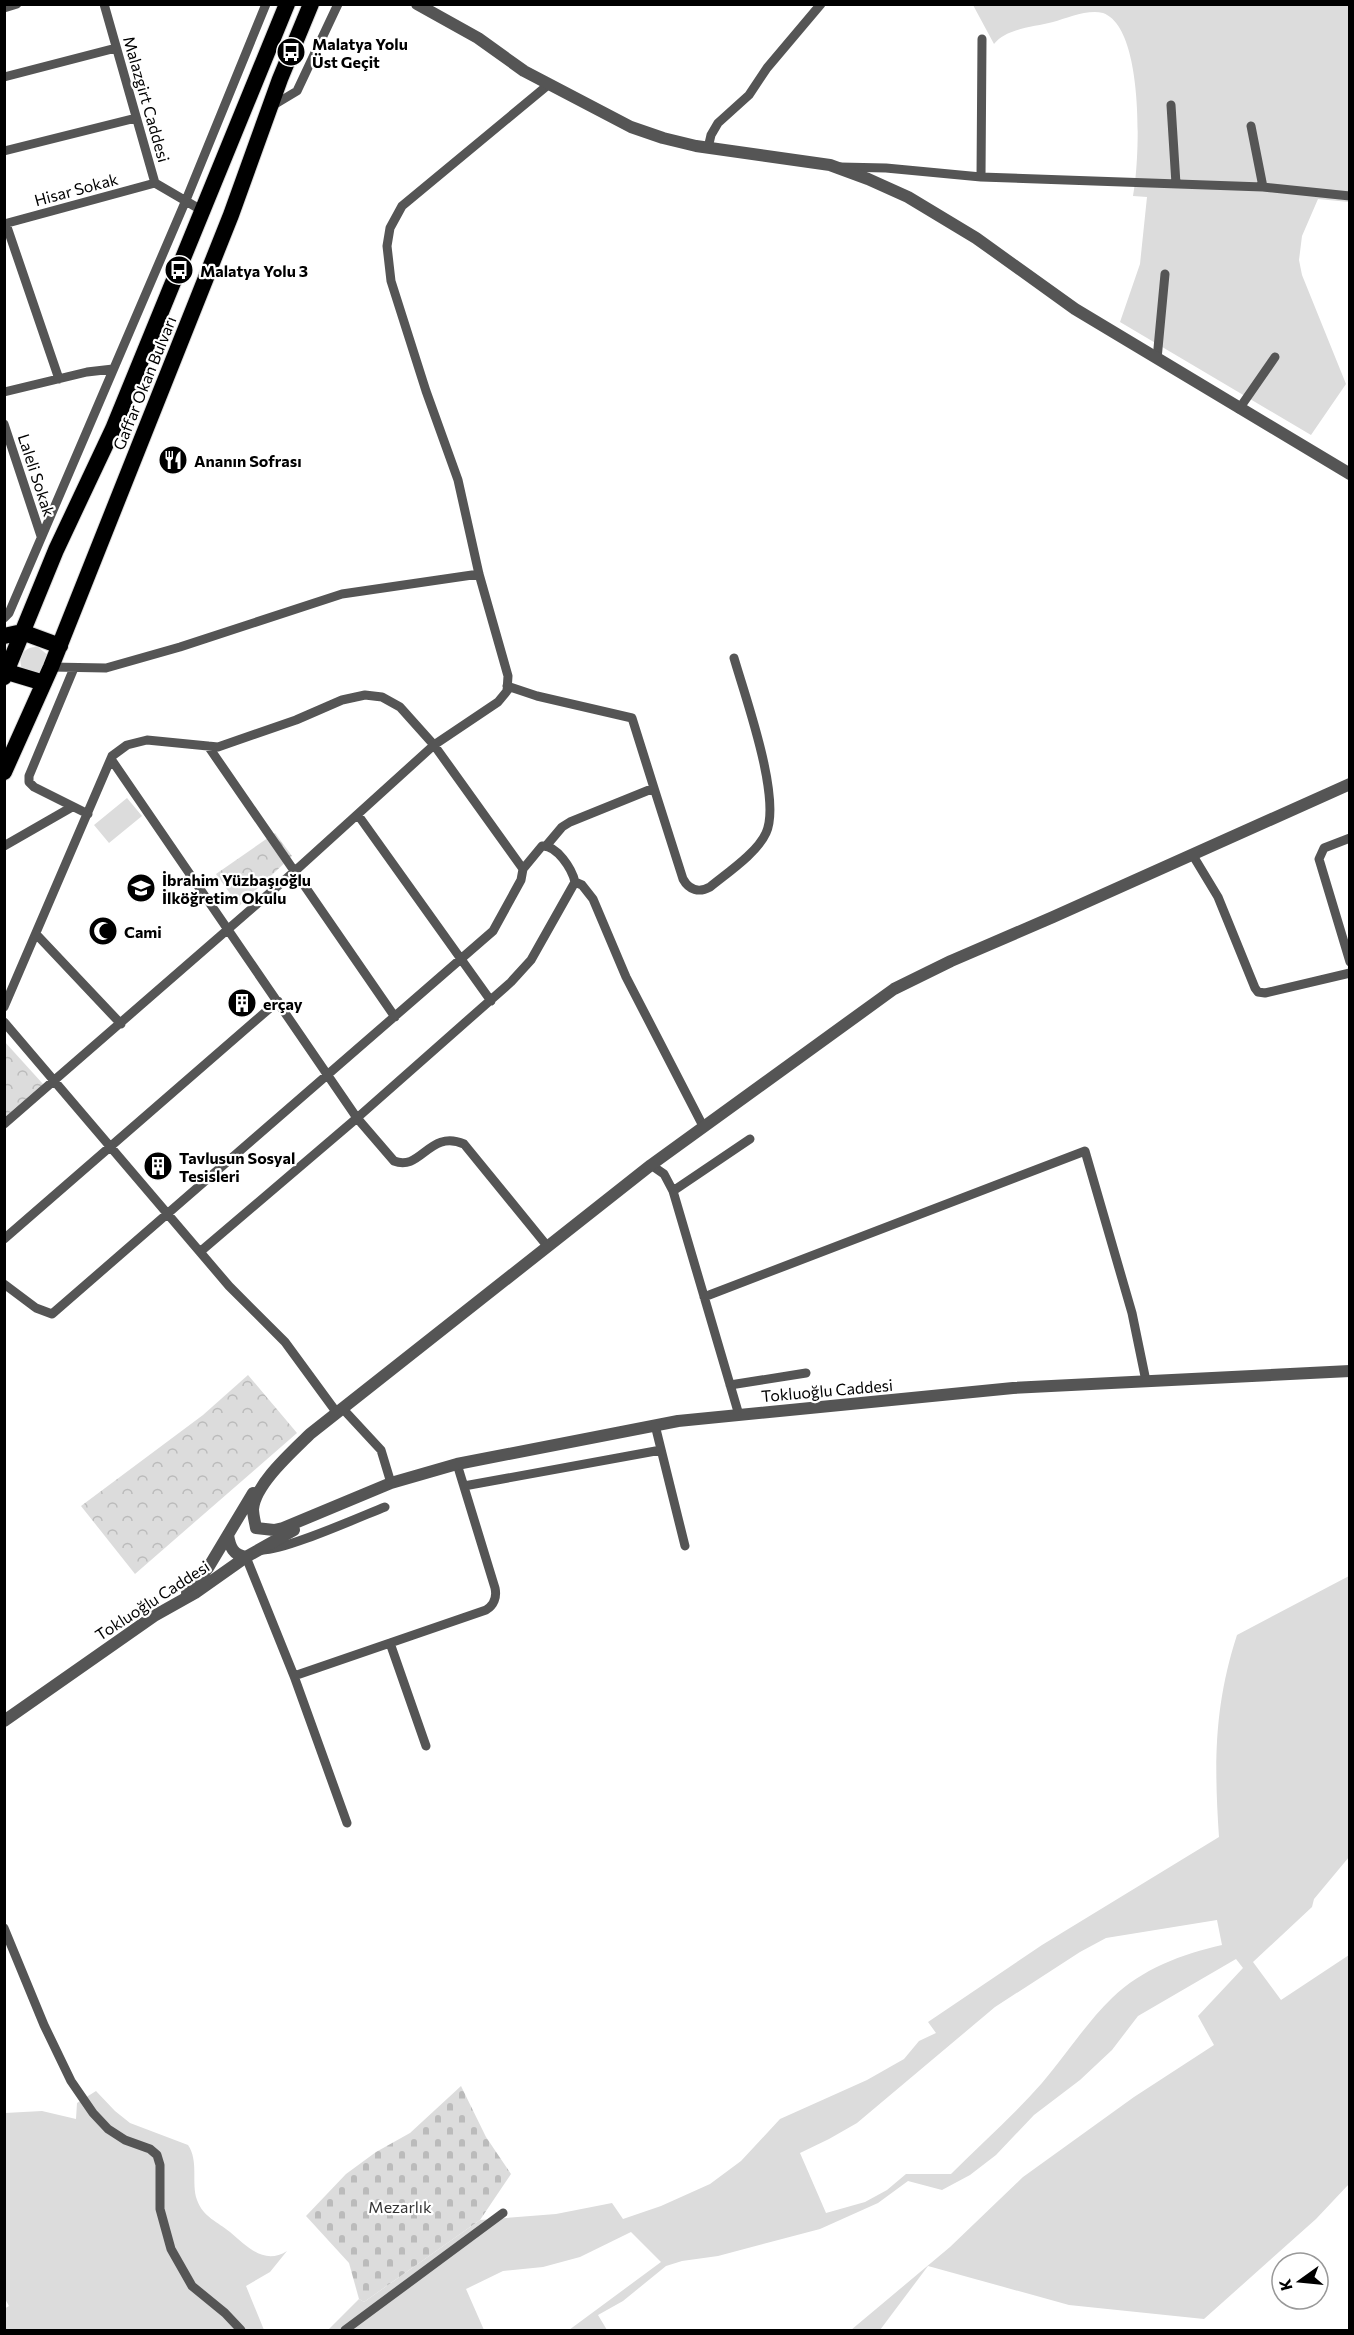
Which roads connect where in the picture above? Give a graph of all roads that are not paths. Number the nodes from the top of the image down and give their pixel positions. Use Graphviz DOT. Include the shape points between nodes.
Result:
graph roads {
  1 [pos="17,4"];
  2 [pos="104,4"];
  3 [pos="266,4"];
  4 [pos="287,4"];
  5 [pos="311,4"];
  6 [pos="338,4"];
  7 [pos="417,4"];
  8 [pos="822,4"];
  9 [pos="4,8"];
  10 [pos="982,39"];
  11 [pos="116,48"];
  12 [pos="4,77"];
  13 [pos="548,85"];
  14 [pos="1171,105"];
  15 [pos="270,108"];
  16 [pos="136,118"];
  17 [pos="1251,126"];
  18 [pos="708,148"];
  19 [pos="4,151"];
  20 [pos="837,167"];
  21 [pos="981,177"];
  22 [pos="155,183"];
  23 [pos="1176,184"];
  24 [pos="1263,188"];
  25 [pos="1350,196"];
  26 [pos="186,200"];
  27 [pos="203,211"];
  28 [pos="5,224"];
  29 [pos="1165,274"];
  30 [pos="1275,357"];
  31 [pos="1157,359"];
  32 [pos="113,369"];
  33 [pos="59,379"];
  34 [pos="4,392"];
  35 [pos="1239,409"];
  36 [pos="4,424"];
  37 [pos="1350,474"];
  38 [pos="41,536"];
  39 [pos="479,574"];
  40 [pos="4,618"];
  41 [pos="22,632"];
  42 [pos="4,636"];
  43 [pos="60,646"];
  44 [pos="734,658"];
  45 [pos="51,667"];
  46 [pos="74,668"];
  47 [pos="5,673"];
  48 [pos="44,683"];
  49 [pos="507,686"];
  50 [pos="434,745"];
  51 [pos="208,746"];
  52 [pos="111,759"];
  53 [pos="4,772"];
  54 [pos="1350,783"];
  55 [pos="654,788"];
  56 [pos="72,807"];
  57 [pos="88,814"];
  58 [pos="358,815"];
  59 [pos="1350,838"];
  60 [pos="4,846"];
  61 [pos="546,846"];
  62 [pos="1192,854"];
  63 [pos="523,869"];
  64 [pos="295,871"];
  65 [pos="575,882"];
  66 [pos="228,929"];
  67 [pos="36,934"];
  68 [pos="461,959"];
  69 [pos="1350,962"];
  70 [pos="1350,973"];
  71 [pos="278,1001"];
  72 [pos="491,1001"];
  73 [pos="4,1007"];
  74 [pos="395,1017"];
  75 [pos="4,1022"];
  76 [pos="121,1024"];
  77 [pos="329,1076"];
  78 [pos="55,1081"];
  79 [pos="357,1118"];
  80 [pos="4,1124"];
  81 [pos="703,1126"];
  82 [pos="750,1139"];
  83 [pos="111,1146"];
  84 [pos="651,1165"];
  85 [pos="673,1191"];
  86 [pos="169,1214"];
  87 [pos="4,1239"];
  88 [pos="548,1246"];
  89 [pos="201,1251"];
  90 [pos="4,1284"];
  91 [pos="704,1297"];
  92 [pos="1350,1371"];
  93 [pos="806,1373"];
  94 [pos="1146,1381"];
  95 [pos="730,1385"];
  96 [pos="340,1411"];
  97 [pos="739,1415"];
  98 [pos="656,1425"];
  99 [pos="661,1450"];
  100 [pos="457,1464"];
  101 [pos="267,1480"];
  102 [pos="391,1483"];
  103 [pos="464,1486"];
  104 [pos="385,1507"];
  105 [pos="321,1513"];
  106 [pos="256,1528"];
  107 [pos="231,1530"];
  108 [pos="684,1546"];
  109 [pos="258,1550"];
  110 [pos="246,1557"];
  111 [pos="182,1598"];
  112 [pos="390,1643"];
  113 [pos="294,1676"];
  114 [pos="4,1721"];
  115 [pos="426,1746"];
  116 [pos="347,1823"];
  117 [pos="4,1928"];
  118 [pos="503,2213"];
  119 [pos="241,2331"];
  120 [pos="345,2331"];
  1 -- 9 [label="street"];
  2 -- 11 [label="street, Malazgirt Caddesi"];
  3 -- 26 [label="street"];
  4 -- 27 [label="highway, Gaffar Okan Bulvarı"];
  5 -- 15 [label="highway, Gaffar Okan Bulvarı"];
  6 -- 15 [label="street" via="297,91"];
  7 -- 13 [label="street" via="468,32"];
  8 -- 18 [label="street" via="749,95 718,123"];
  10 -- 21 [label="street"];
  11 -- 12 [label="street"];
  11 -- 16 [label="street, Malazgirt Caddesi"];
  13 -- 18 [label="street" via="631,127"];
  13 -- 39 [label="street" via="402,206 390,228 387,246 391,281 458,480"];
  14 -- 23 [label="street"];
  15 -- 43 [label="highway, Gaffar Okan Bulvarı"];
  16 -- 19 [label="street"];
  16 -- 22 [label="street, Malazgirt Caddesi"];
  17 -- 24 [label="street"];
  18 -- 20 [label="street"];
  20 -- 21 [label="street"];
  20 -- 31 [label="street" via="931,210 1075,309"];
  21 -- 23 [label="street"];
  22 -- 26 [label="street, Malazgirt Caddesi"];
  22 -- 28 [label="street, Hisar Sokak"];
  23 -- 24 [label="street"];
  24 -- 25 [label="street"];
  26 -- 27 [label="street, Malazgirt Caddesi"];
  26 -- 32 [label="street"];
  27 -- 41 [label="highway, Gaffar Okan Bulvarı" via="113,429"];
  28 -- 33 [label="street"];
  29 -- 31 [label="street"];
  30 -- 35 [label="street"];
  31 -- 35 [label="street"];
  32 -- 33 [label="street"];
  32 -- 38 [label="street"];
  33 -- 34 [label="street"];
  35 -- 37 [label="street"];
  36 -- 38 [label="street, Laleli Sokak"];
  38 -- 40 [label="street"];
  39 -- 46 [label="street" via="342,594 106,668"];
  39 -- 49 [label="street" via="508,676"];
  41 -- 42 [label="highway"];
  41 -- 43 [label="highway"];
  41 -- 47 [label="highway, Gaffar Okan Bulvarı"];
  43 -- 45 [label="highway, Gaffar Okan Bulvarı"];
  44 -- 55 [label="street" via="763,758 770,804 763,840 710,887 702,891 693,889 683,879"];
  45 -- 46 [label="street"];
  45 -- 48 [label="highway, Gaffar Okan Bulvarı"];
  46 -- 56 [label="street" via="29,776 34,787"];
  47 -- 48 [label="highway"];
  48 -- 53 [label="highway, Gaffar Okan Bulvarı"];
  49 -- 50 [label="street" via="498,702"];
  49 -- 55 [label="street" via="632,718"];
  50 -- 51 [label="street" via="400,707 388,699 369,695 342,700 218,747"];
  50 -- 58 [label="street"];
  50 -- 63 [label="street"];
  51 -- 52 [label="street" via="140,740 122,748"];
  51 -- 64 [label="street"];
  52 -- 57 [label="street"];
  52 -- 66 [label="street"];
  54 -- 62 [label="street"];
  55 -- 61 [label="street" via="570,822"];
  56 -- 57 [label="street"];
  56 -- 60 [label="street"];
  57 -- 67 [label="street"];
  58 -- 64 [label="street"];
  58 -- 68 [label="street"];
  59 -- 69 [label="street" via="1324,848 1319,855"];
  61 -- 63 [label="street"];
  61 -- 65 [label="street" via="554,849"];
  62 -- 70 [label="street" via="1218,897 1258,992"];
  62 -- 81 [label="street" via="894,989"];
  63 -- 68 [label="street" via="493,931"];
  64 -- 66 [label="street"];
  64 -- 74 [label="street"];
  65 -- 72 [label="street" via="531,960"];
  65 -- 81 [label="street" via="593,899 626,977"];
  66 -- 71 [label="street"];
  66 -- 76 [label="street"];
  67 -- 73 [label="street"];
  67 -- 76 [label="street"];
  68 -- 72 [label="street"];
  68 -- 74 [label="street"];
  71 -- 77 [label="street"];
  71 -- 83 [label="street"];
  72 -- 79 [label="street"];
  74 -- 77 [label="street"];
  75 -- 78 [label="street"];
  76 -- 78 [label="street"];
  77 -- 79 [label="street"];
  77 -- 86 [label="street"];
  78 -- 80 [label="street"];
  78 -- 83 [label="street"];
  79 -- 88 [label="street" via="401,1164 413,1161 439,1142 464,1144"];
  79 -- 89 [label="street"];
  81 -- 84 [label="street"];
  82 -- 85 [label="street"];
  83 -- 86 [label="street"];
  83 -- 87 [label="street"];
  84 -- 85 [label="street" via="664,1174"];
  84 -- 88 [label="street"];
  85 -- 91 [label="street"];
  86 -- 89 [label="street"];
  86 -- 90 [label="street" via="52,1314 36,1308"];
  88 -- 96 [label="street"];
  89 -- 96 [label="street" via="229,1286 285,1342"];
  91 -- 94 [label="street" via="1085,1151 1132,1313"];
  91 -- 95 [label="street"];
  92 -- 94 [label="street, Tokluoğlu Caddesi"];
  93 -- 95 [label="street"];
  94 -- 97 [label="street, Tokluoğlu Caddesi" via="1002,1389"];
  95 -- 97 [label="street"];
  96 -- 101 [label="street" via="310,1434"];
  96 -- 102 [label="street" via="381,1450"];
  97 -- 98 [label="street, Tokluoğlu Caddesi"];
  98 -- 99 [label="street"];
  98 -- 100 [label="street, Tokluoğlu Caddesi"];
  99 -- 103 [label="street"];
  99 -- 108 [label="street"];
  100 -- 102 [label="street, Tokluoğlu Caddesi"];
  100 -- 103 [label="street"];
  101 -- 106 [label="street" via="253,1508"];
  101 -- 107 [label="street" via="256,1489"];
  102 -- 105 [label="street, Tokluoğlu Caddesi"];
  103 -- 112 [label="street" via="495,1588 494,1601 486,1610"];
  104 -- 109 [label="street" via="285,1546"];
  105 -- 106 [label="street, Tokluoğlu Caddesi" via="278,1530"];
  105 -- 109 [label="street, Tokluoğlu Caddesi"];
  106 -- 107 [label="street" via="247,1525"];
  106 -- 109 [label="street"];
  107 -- 110 [label="street" via="232,1550"];
  107 -- 111 [label="street" via="208,1568"];
  109 -- 110 [label="street, Tokluoğlu Caddesi"];
  110 -- 111 [label="street, Tokluoğlu Caddesi"];
  110 -- 113 [label="street"];
  111 -- 114 [label="street, Tokluoğlu Caddesi"];
  112 -- 113 [label="street"];
  112 -- 115 [label="street"];
  113 -- 116 [label="street"];
  117 -- 119 [label="street" via="71,2081 108,2129 157,2155 160,2209 171,2248 192,2286"];
  118 -- 120 [label="street"];
}
